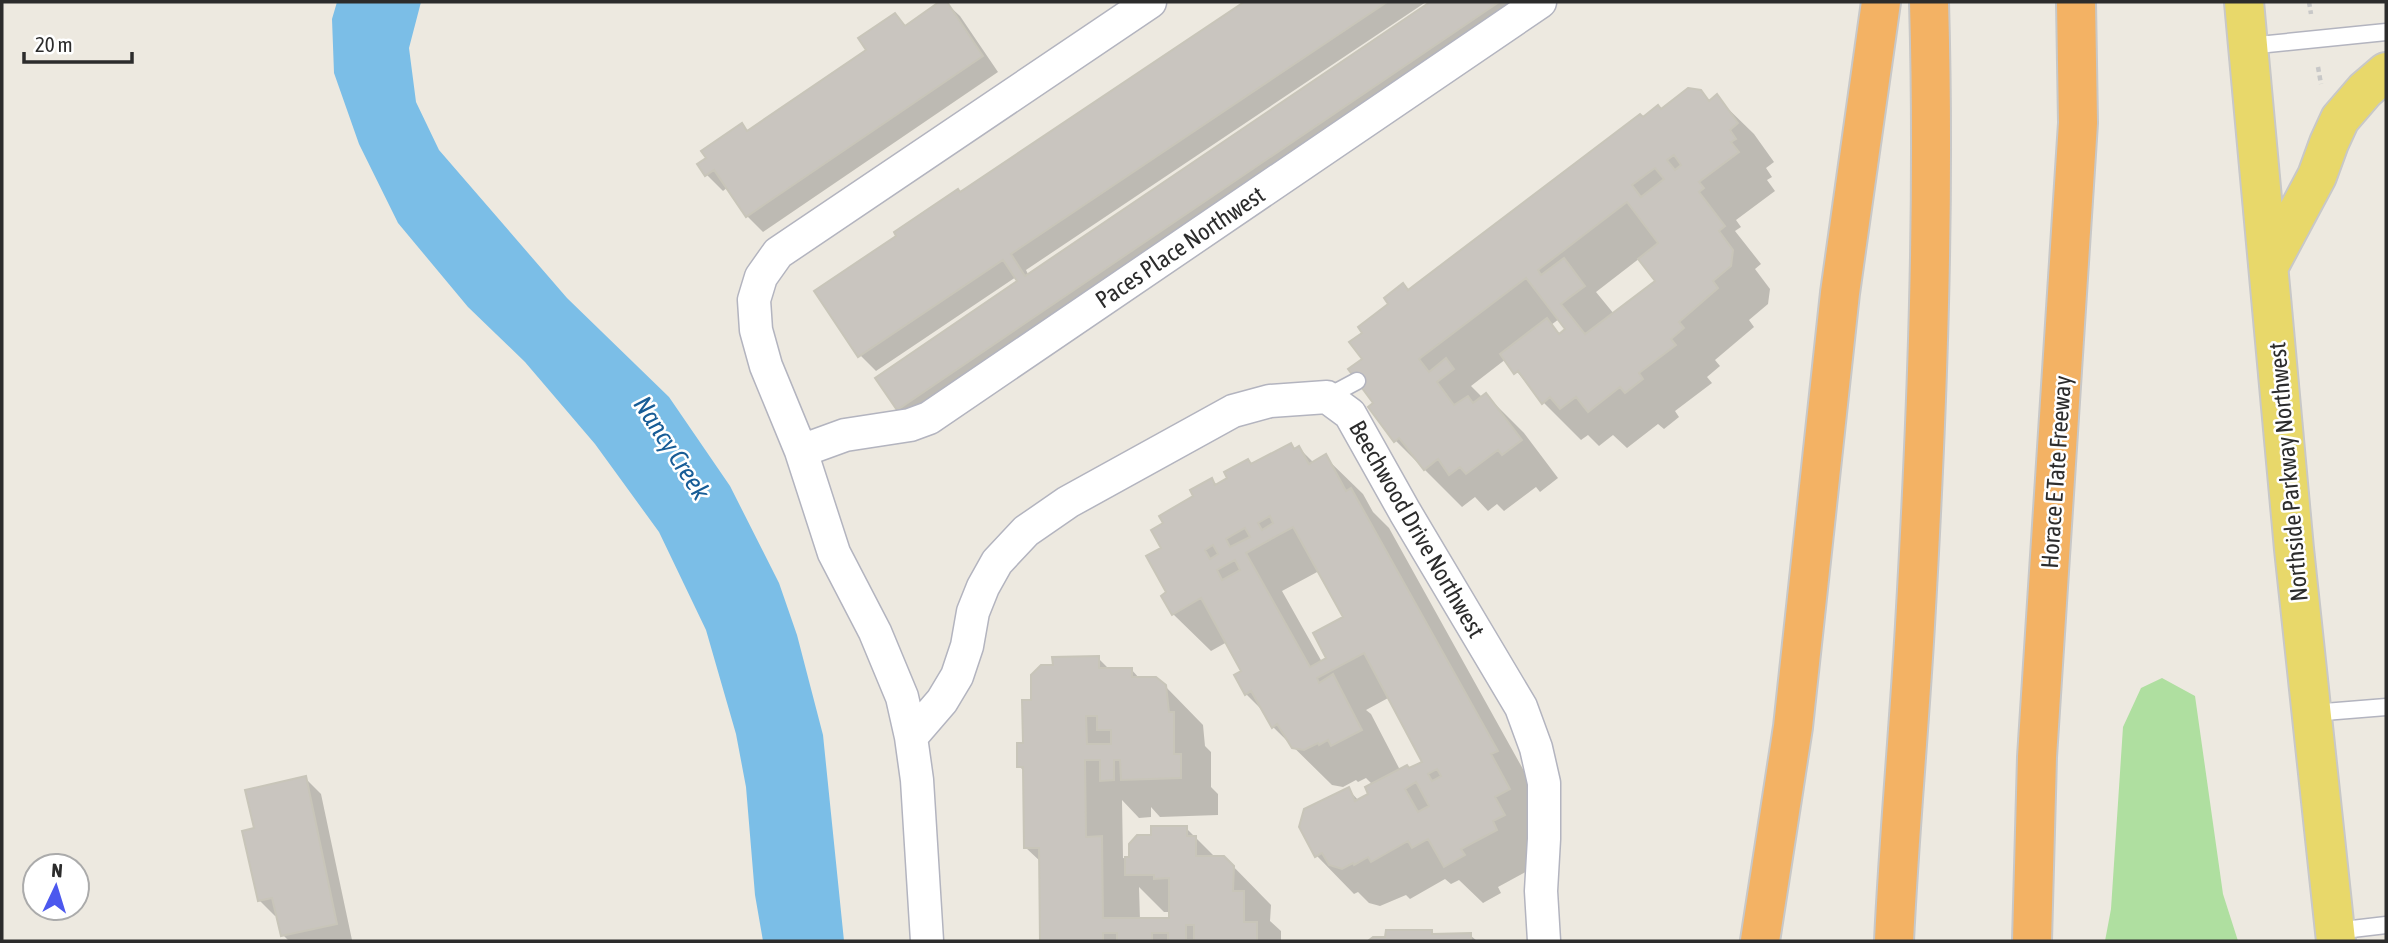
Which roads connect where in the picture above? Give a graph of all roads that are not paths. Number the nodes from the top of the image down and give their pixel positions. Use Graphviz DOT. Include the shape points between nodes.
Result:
graph roads {
  1 [pos="1150,2"];
  2 [pos="1540,2"];
  3 [pos="1881,2"];
  4 [pos="1929,2"];
  5 [pos="2076,2"];
  6 [pos="2244,2"];
  7 [pos="2386,32"];
  8 [pos="2248,46"];
  9 [pos="2386,72"];
  10 [pos="2269,267"];
  11 [pos="1357,381"];
  12 [pos="1327,397"];
  13 [pos="801,451"];
  14 [pos="2386,707"];
  15 [pos="2312,713"];
  16 [pos="911,737"];
  17 [pos="2386,925"];
  18 [pos="2336,936"];
  19 [pos="928,941"];
  20 [pos="1544,941"];
  21 [pos="1760,941"];
  22 [pos="1894,941"];
  23 [pos="2032,941"];
  1 -- 13 [label="street" via="778,253 761,277 754,300 756,330 765,366"];
  2 -- 13 [label="street, Paces Place Northwest" via="929,418 845,435"];
  3 -- 21 [label="highway" via="1840,293 1793,727"];
  4 -- 22 [label="highway" via="1928,360"];
  5 -- 23 [label="highway, Horace E Tate Freeway" via="2078,123 2037,757"];
  6 -- 8 [label="main road, Northside Parkway Northwest"];
  7 -- 8 [label="lane"];
  8 -- 10 [label="main road, Northside Parkway Northwest"];
  9 -- 10 [label="main road" via="2340,119 2317,176"];
  10 -- 15 [label="main road, Northside Parkway Northwest"];
  11 -- 12 [label="lane"];
  12 -- 16 [label="street" via="1270,401 1233,411 1068,502 1026,531 997,562 983,587 957,676"];
  12 -- 20 [label="street, Beechwood Drive Northwest" via="1350,414 1521,707 1544,783"];
  13 -- 16 [label="street" via="835,553 902,697"];
  14 -- 15 [label="lane"];
  15 -- 18 [label="main road, Northside Parkway Northwest"];
  16 -- 19 [label="street"];
  17 -- 18 [label="lane"];
}
